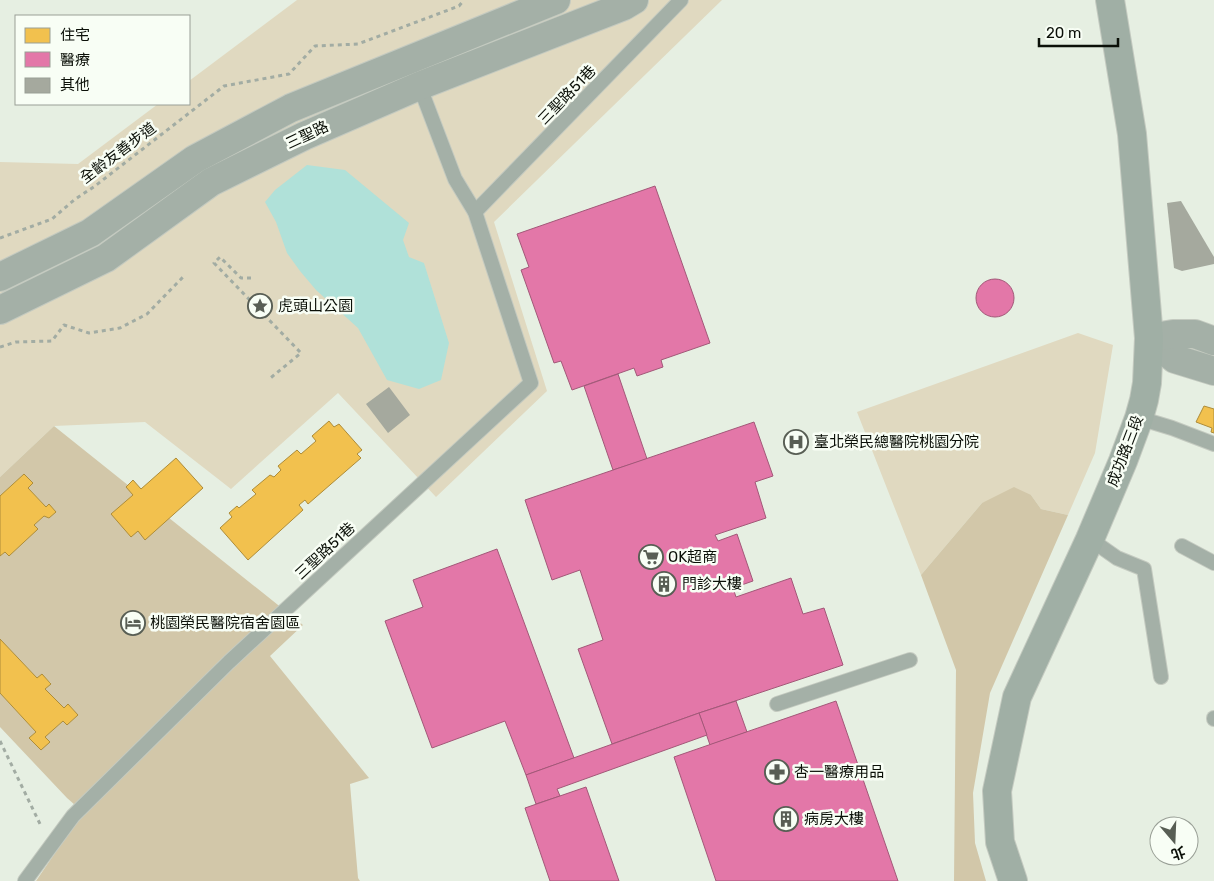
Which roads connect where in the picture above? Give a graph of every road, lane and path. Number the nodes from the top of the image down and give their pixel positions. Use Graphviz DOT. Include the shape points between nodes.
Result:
graph roads {
  1 [pos="464,0"];
  2 [pos="556,0"];
  3 [pos="634,0"];
  4 [pos="681,0"];
  5 [pos="1110,0"];
  6 [pos="410,61"];
  7 [pos="419,86"];
  8 [pos="476,212"];
  9 [pos="0,238"];
  10 [pos="0,277"];
  11 [pos="184,277"];
  12 [pos="251,278"];
  13 [pos="0,310"];
  14 [pos="1149,338"];
  15 [pos="1214,341"];
  16 [pos="0,347"];
  17 [pos="1214,370"];
  18 [pos="268,380"];
  19 [pos="1138,418"];
  20 [pos="1214,444"];
  21 [pos="1090,540"];
  22 [pos="1182,546"];
  23 [pos="1214,563"];
  24 [pos="910,660"];
  25 [pos="1161,677"];
  26 [pos="777,704"];
  27 [pos="0,741"];
  28 [pos="44,831"];
  29 [pos="25,881"];
  30 [pos="1013,881"];
  1 -- 9 [label="path, 全齡友善步道" via="459,6 358,44 315,46 289,74 224,86 52,219"];
  2 -- 6 [label="street, 三聖路"];
  3 -- 7 [label="street, 三聖路"];
  4 -- 8 [label="lane, 三聖路51巷"];
  5 -- 14 [label="street, 成功路三段" via="1132,134"];
  6 -- 7 [label="lane, 三聖路51巷"];
  6 -- 10 [label="street, 三聖路" via="291,108 195,159 90,233"];
  7 -- 8 [label="lane, 三聖路51巷" via="456,179"];
  7 -- 13 [label="street, 三聖路" via="304,136 211,182 106,258"];
  8 -- 29 [label="lane, 三聖路51巷" via="532,383 229,662 73,816"];
  11 -- 16 [label="path" via="147,314 120,328 89,333 64,325 52,341 16,342"];
  12 -- 18 [label="path" via="241,278 220,256 214,263 301,353"];
  14 -- 15 [label="street" via="1195,334"];
  14 -- 17 [label="street" via="1175,358"];
  14 -- 19 [label="street, 成功路三段" via="1147,383"];
  19 -- 20 [label="lane"];
  19 -- 21 [label="street, 成功路三段"];
  21 -- 25 [label="lane" via="1117,558 1144,569"];
  21 -- 30 [label="street, 成功路三段" via="1017,697 997,791 1000,842"];
  22 -- 23 [label="lane"];
  24 -- 26 [label="lane"];
  27 -- 28 [label="path"];
}
